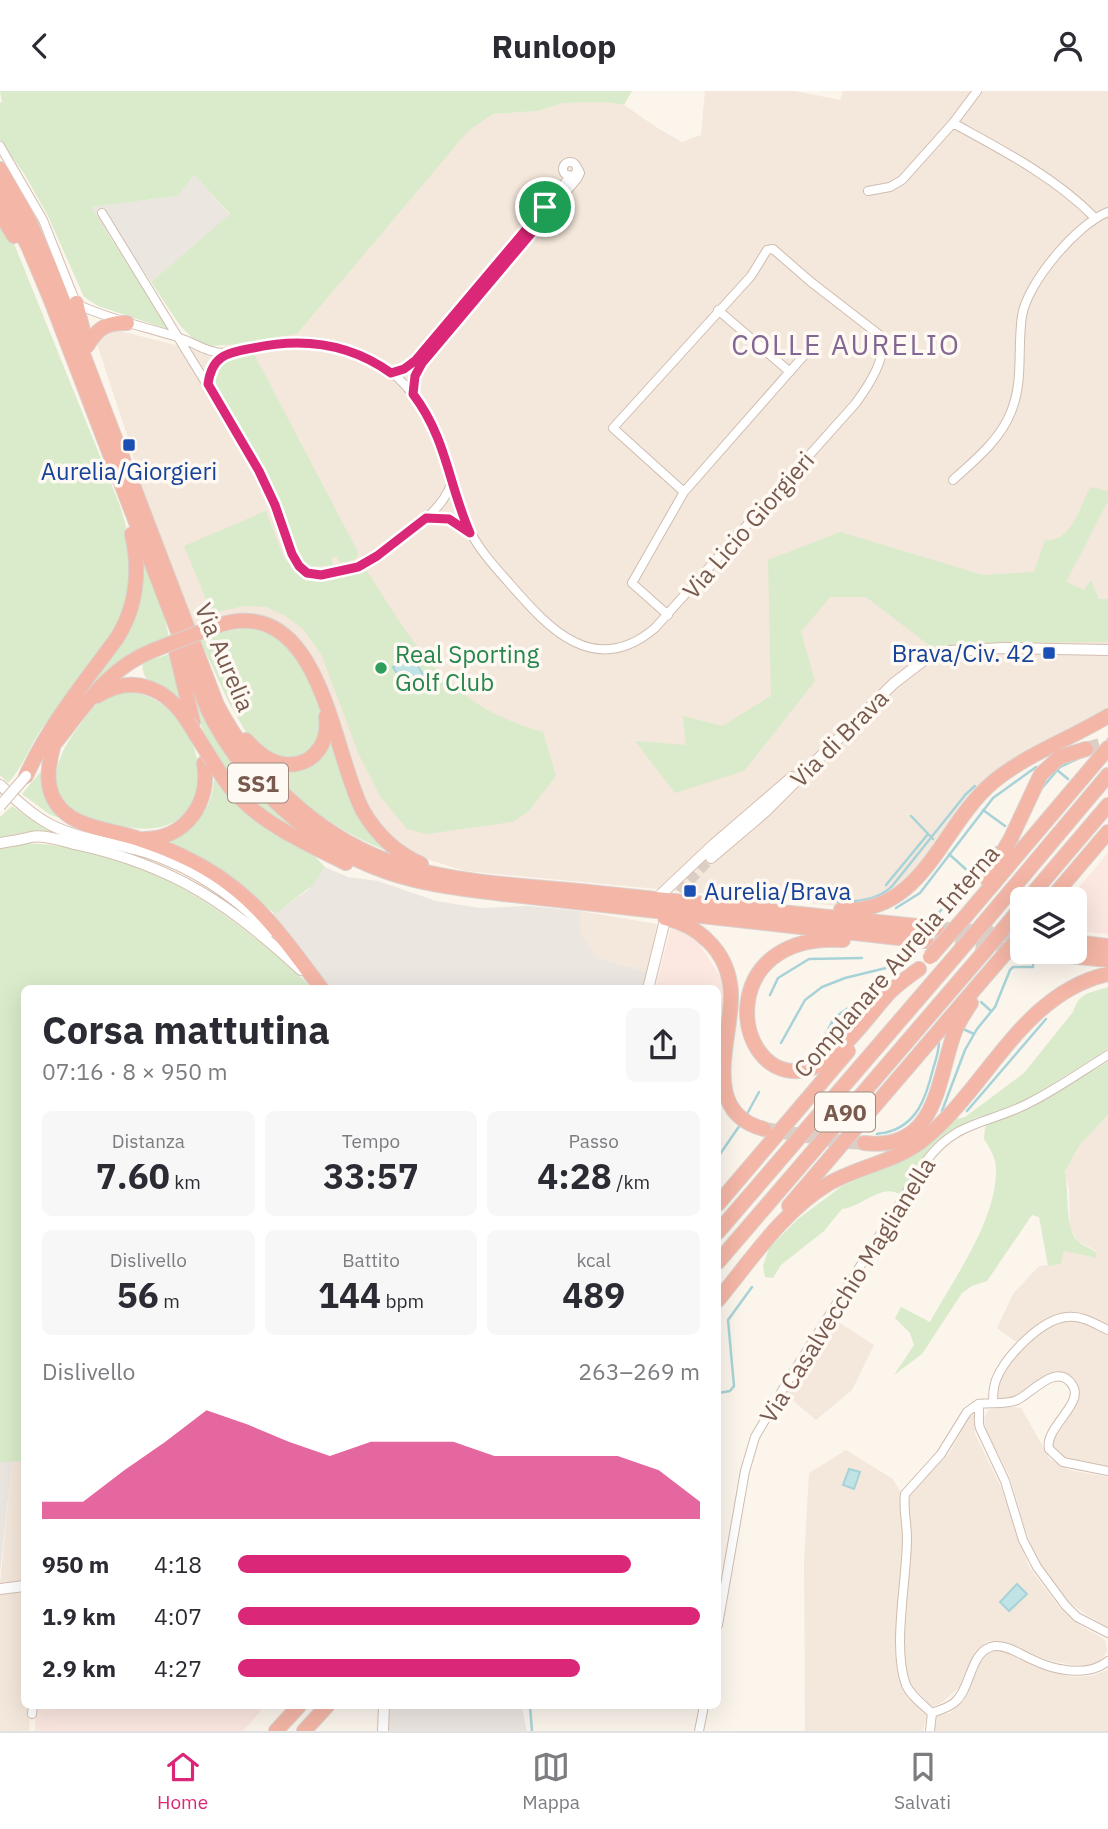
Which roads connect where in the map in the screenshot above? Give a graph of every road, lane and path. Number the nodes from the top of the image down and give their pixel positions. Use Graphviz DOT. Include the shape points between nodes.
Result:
graph roads {
  1 [pos="977,91"];
  2 [pos="953,123"];
  3 [pos="0,146"];
  4 [pos="0,169"];
  5 [pos="0,190"];
  6 [pos="868,191"];
  7 [pos="548,209"];
  8 [pos="0,213"];
  9 [pos="102,213"];
  10 [pos="1106,213"];
  11 [pos="1094,217"];
  12 [pos="76,303"];
  13 [pos="718,310"];
  14 [pos="127,323"];
  15 [pos="180,338"];
  16 [pos="814,344"];
  17 [pos="87,346"];
  18 [pos="430,348"];
  19 [pos="69,350"];
  20 [pos="227,353"];
  21 [pos="790,372"];
  22 [pos="391,373"];
  23 [pos="208,384"];
  24 [pos="413,394"];
  25 [pos="107,449"];
  26 [pos="953,480"];
  27 [pos="452,482"];
  28 [pos="134,490"];
  29 [pos="684,492"];
  30 [pos="426,518"];
  31 [pos="470,533"];
  32 [pos="163,595"];
  33 [pos="668,615"];
  34 [pos="1108,650"];
  35 [pos="149,652"];
  36 [pos="143,685"];
  37 [pos="323,702"];
  38 [pos="217,705"];
  39 [pos="79,709"];
  40 [pos="1108,716"];
  41 [pos="191,722"];
  42 [pos="54,744"];
  43 [pos="1086,749"];
  44 [pos="1105,751"];
  45 [pos="209,762"];
  46 [pos="810,767"];
  47 [pos="1108,775"];
  48 [pos="26,776"];
  49 [pos="0,785"];
  50 [pos="1108,805"];
  51 [pos="0,806"];
  52 [pos="1108,832"];
  53 [pos="139,839"];
  54 [pos="0,843"];
  55 [pos="1108,843"];
  56 [pos="711,858"];
  57 [pos="1081,865"];
  58 [pos="462,878"];
  59 [pos="439,885"];
  60 [pos="1038,887"];
  61 [pos="1062,887"];
  62 [pos="655,900"];
  63 [pos="581,902"];
  64 [pos="721,906"];
  65 [pos="969,912"];
  66 [pos="1010,921"];
  67 [pos="664,924"];
  68 [pos="937,928"];
  69 [pos="909,939"];
  70 [pos="1108,939"];
  71 [pos="926,940"];
  72 [pos="1087,940"];
  73 [pos="1087,943"];
  74 [pos="1108,946"];
  75 [pos="1010,948"];
  76 [pos="1087,958"];
  77 [pos="1108,960"];
  78 [pos="919,969"];
  79 [pos="992,969"];
  80 [pos="1108,974"];
  81 [pos="318,985"];
  82 [pos="318,985"];
  83 [pos="319,985"];
  84 [pos="649,985"];
  85 [pos="1108,1055"];
  86 [pos="722,1061"];
  87 [pos="721,1066"];
  88 [pos="758,1127"];
  89 [pos="864,1143"];
  90 [pos="721,1200"];
  91 [pos="721,1229"];
  92 [pos="721,1258"];
  93 [pos="721,1285"];
  94 [pos="721,1297"];
  95 [pos="1108,1330"];
  96 [pos="993,1402"];
  97 [pos="978,1404"];
  98 [pos="1108,1471"];
  99 [pos="21,1586"];
  100 [pos="0,1588"];
  101 [pos="721,1607"];
  102 [pos="1108,1633"];
  103 [pos="1108,1661"];
  104 [pos="296,1709"];
  105 [pos="324,1709"];
  106 [pos="384,1709"];
  107 [pos="703,1709"];
  108 [pos="932,1713"];
  109 [pos="276,1731"];
  110 [pos="304,1731"];
  111 [pos="382,1731"];
  112 [pos="699,1731"];
  113 [pos="930,1731"];
  1 -- 2 [label="street"];
  2 -- 6 [label="street" via="902,180"];
  2 -- 11 [label="street" via="1013,156"];
  3 -- 12 [label="street" via="43,220"];
  4 -- 28 [label="highway, Via Aurelia / SS1" via="50,268"];
  5 -- 19 [label="highway, Via Aurelia / SS1" via="33,255"];
  7 -- 7 [label="street" via="568,175 577,167 579,176"];
  7 -- 18 [label="street"];
  8 -- 19 [label="highway"];
  9 -- 15 [label="street"];
  10 -- 11 [label="street"];
  11 -- 26 [label="street" via="1053,259 1025,305 1018,389 1006,424 990,446"];
  12 -- 14 [label="street, Via Licio Giorgieri"];
  12 -- 17 [label="highway"];
  13 -- 21 [label="street"];
  13 -- 29 [label="street" via="613,428"];
  13 -- 33 [label="street, Via Licio Giorgieri" via="770,248 878,334 882,350 871,383 855,404"];
  14 -- 15 [label="street, Via Licio Giorgieri"];
  14 -- 17 [label="highway" via="102,327"];
  15 -- 20 [label="street, Via Licio Giorgieri"];
  15 -- 23 [label="street"];
  16 -- 21 [label="street"];
  17 -- 28 [label="highway"];
  18 -- 22 [label="street" via="410,365"];
  18 -- 24 [label="street" via="416,372"];
  19 -- 25 [label="highway, Via Aurelia / SS1"];
  20 -- 22 [label="street, Via Licio Giorgieri" via="308,341 359,353"];
  20 -- 23 [label="street" via="212,367"];
  21 -- 29 [label="street"];
  22 -- 24 [label="street, Via Licio Giorgieri"];
  23 -- 30 [label="street" via="259,471 292,554 307,573 321,575 358,567"];
  24 -- 27 [label="street, Via Licio Giorgieri" via="436,429"];
  25 -- 32 [label="highway, Via Aurelia / SS1"];
  25 -- 48 [label="highway" via="135,547 132,605 117,638 55,721"];
  27 -- 30 [label="street" via="444,500"];
  27 -- 31 [label="street, Via Licio Giorgieri"];
  28 -- 38 [label="highway, Via Aurelia / SS1"];
  29 -- 33 [label="street" via="632,583"];
  30 -- 31 [label="street, Via Licio Giorgieri" via="449,519"];
  31 -- 33 [label="street, Via Licio Giorgieri" via="528,606 575,643 603,648 628,645"];
  32 -- 41 [label="highway"];
  32 -- 59 [label="highway, Via Aurelia / SS1" via="214,723 258,784 296,819 346,853 386,872"];
  34 -- 46 [label="street, Via di Brava" via="1003,648 932,656 893,684"];
  35 -- 36 [label="highway" via="138,665"];
  35 -- 37 [label="highway, bridge" via="216,627 254,623 284,635 306,658"];
  35 -- 39 [label="highway" via="114,673"];
  36 -- 39 [label="highway" via="115,686"];
  36 -- 41 [label="highway" via="169,700"];
  37 -- 38 [label="highway" via="327,731 322,746 309,759 290,764 261,754"];
  37 -- 58 [label="highway" via="358,801 386,842 405,857"];
  38 -- 58 [label="highway, Via Aurelia / SS1" via="267,776 325,827 390,862"];
  39 -- 42 [label="highway"];
  40 -- 64 [label="highway" via="1024,760 990,785 917,878 888,902 850,910"];
  41 -- 45 [label="highway, bridge"];
  42 -- 48 [label="highway"];
  42 -- 53 [label="highway" via="48,787 59,807 79,821"];
  43 -- 65 [label="highway" via="1060,757 1041,774"];
  44 -- 65 [label="highway, Complanare Aurelia Interna"];
  45 -- 53 [label="highway" via="205,793 192,818 167,835"];
  45 -- 59 [label="highway" via="248,806 318,849 389,880"];
  46 -- 56 [label="street, Via di Brava"];
  46 -- 62 [label="street" via="790,778"];
  47 -- 91 [label="highway, A90, bridge"];
  48 -- 51 [label="street, bridge"];
  49 -- 81 [label="street" via="52,826 151,854 208,882 260,923"];
  50 -- 60 [label="highway"];
  52 -- 57 [label="highway"];
  53 -- 83 [label="highway" via="204,867 250,899"];
  54 -- 82 [label="street" via="44,838 153,867 239,916"];
  55 -- 57 [label="highway"];
  57 -- 61 [label="highway"];
  58 -- 62 [label="highway, Via Aurelia / SS1"];
  59 -- 63 [label="highway, Via Aurelia / SS1"];
  62 -- 64 [label="highway, Via Aurelia / SS1"];
  63 -- 69 [label="highway, Via Aurelia / SS1"];
  63 -- 86 [label="highway" via="678,921 711,943 722,958 730,985"];
  64 -- 68 [label="highway, Via Aurelia / SS1"];
  65 -- 78 [label="highway, Complanare Aurelia Interna, bridge"];
  66 -- 92 [label="highway, A90, bridge"];
  67 -- 84 [label="street"];
  69 -- 71 [label="highway, Via Aurelia / SS1"];
  69 -- 78 [label="highway" via="821,939 778,953 762,966 751,985 747,1012 753,1040 762,1056 776,1067 797,1072 819,1066 893,989"];
  70 -- 72 [label="highway"];
  73 -- 74 [label="highway"];
  75 -- 79 [label="highway, bridge"];
  76 -- 77 [label="highway"];
  78 -- 90 [label="highway, Complanare Aurelia Interna"];
  79 -- 89 [label="highway" via="957,1028 929,1113 899,1138"];
  79 -- 93 [label="highway"];
  80 -- 94 [label="highway" via="1076,985 1044,1007 922,1141 889,1160 833,1181 799,1206"];
  85 -- 101 [label="street, Via Casalvecchio Maglianella" via="1031,1102 955,1132 927,1160 755,1437 740,1493"];
  86 -- 87 [label="highway"];
  86 -- 88 [label="highway" via="732,1106"];
  95 -- 96 [label="street" via="1077,1317 1051,1321 1007,1361 995,1381"];
  96 -- 97 [label="street"];
  96 -- 98 [label="street" via="1016,1401 1050,1379 1067,1380 1075,1394 1049,1436 1049,1449 1063,1462"];
  97 -- 102 [label="street" via="980,1428 1037,1567 1065,1605"];
  97 -- 108 [label="street" via="967,1412 945,1448 905,1495 903,1672 911,1693"];
  99 -- 100 [label="street"];
  103 -- 108 [label="street" via="1094,1669 1063,1669 993,1646 980,1654 956,1703"];
  104 -- 109 [label="highway"];
  105 -- 110 [label="highway"];
  106 -- 111 [label="street"];
  107 -- 112 [label="street"];
  108 -- 113 [label="street"];
}
